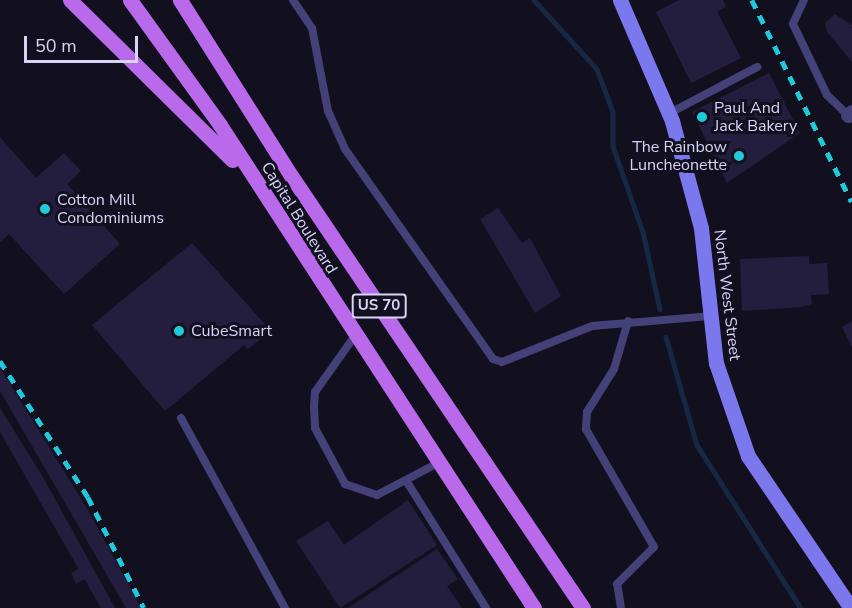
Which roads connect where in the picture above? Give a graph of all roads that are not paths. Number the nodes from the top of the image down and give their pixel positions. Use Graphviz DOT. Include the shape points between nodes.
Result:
graph roads {
  1 [pos="70,0"];
  2 [pos="130,0"];
  3 [pos="180,0"];
  4 [pos="293,0"];
  5 [pos="620,0"];
  6 [pos="804,0"];
  7 [pos="757,68"];
  8 [pos="669,114"];
  9 [pos="850,114"];
  10 [pos="289,235"];
  11 [pos="710,316"];
  12 [pos="628,321"];
  13 [pos="354,337"];
  14 [pos="181,418"];
  15 [pos="438,463"];
  16 [pos="407,482"];
  17 [pos="285,608"];
  18 [pos="486,608"];
  19 [pos="534,608"];
  20 [pos="583,608"];
  21 [pos="621,608"];
  22 [pos="851,608"];
  1 -- 10 [label="main road" via="211,134"];
  2 -- 10 [label="main road, Capital Boulevard / US 70" via="220,125"];
  3 -- 20 [label="main road, Capital Boulevard / US 70" via="279,158"];
  4 -- 12 [label="lane" via="312,28 328,111 345,149 494,359 502,362 592,326"];
  5 -- 8 [label="street, North West Street"];
  6 -- 9 [label="lane" via="793,24 826,95"];
  7 -- 8 [label="lane"];
  8 -- 11 [label="street, North West Street" via="701,228"];
  10 -- 13 [label="main road, Capital Boulevard / US 70"];
  11 -- 12 [label="lane"];
  11 -- 22 [label="street, North West Street" via="716,363 748,456"];
  12 -- 21 [label="lane" via="615,369 587,412 586,429 654,547 617,584"];
  13 -- 15 [label="main road, Capital Boulevard / US 70"];
  13 -- 16 [label="lane" via="315,392 315,428 345,484 377,495"];
  14 -- 17 [label="lane"];
  15 -- 16 [label="lane"];
  15 -- 19 [label="main road, Capital Boulevard / US 70"];
  16 -- 18 [label="lane"];
}
